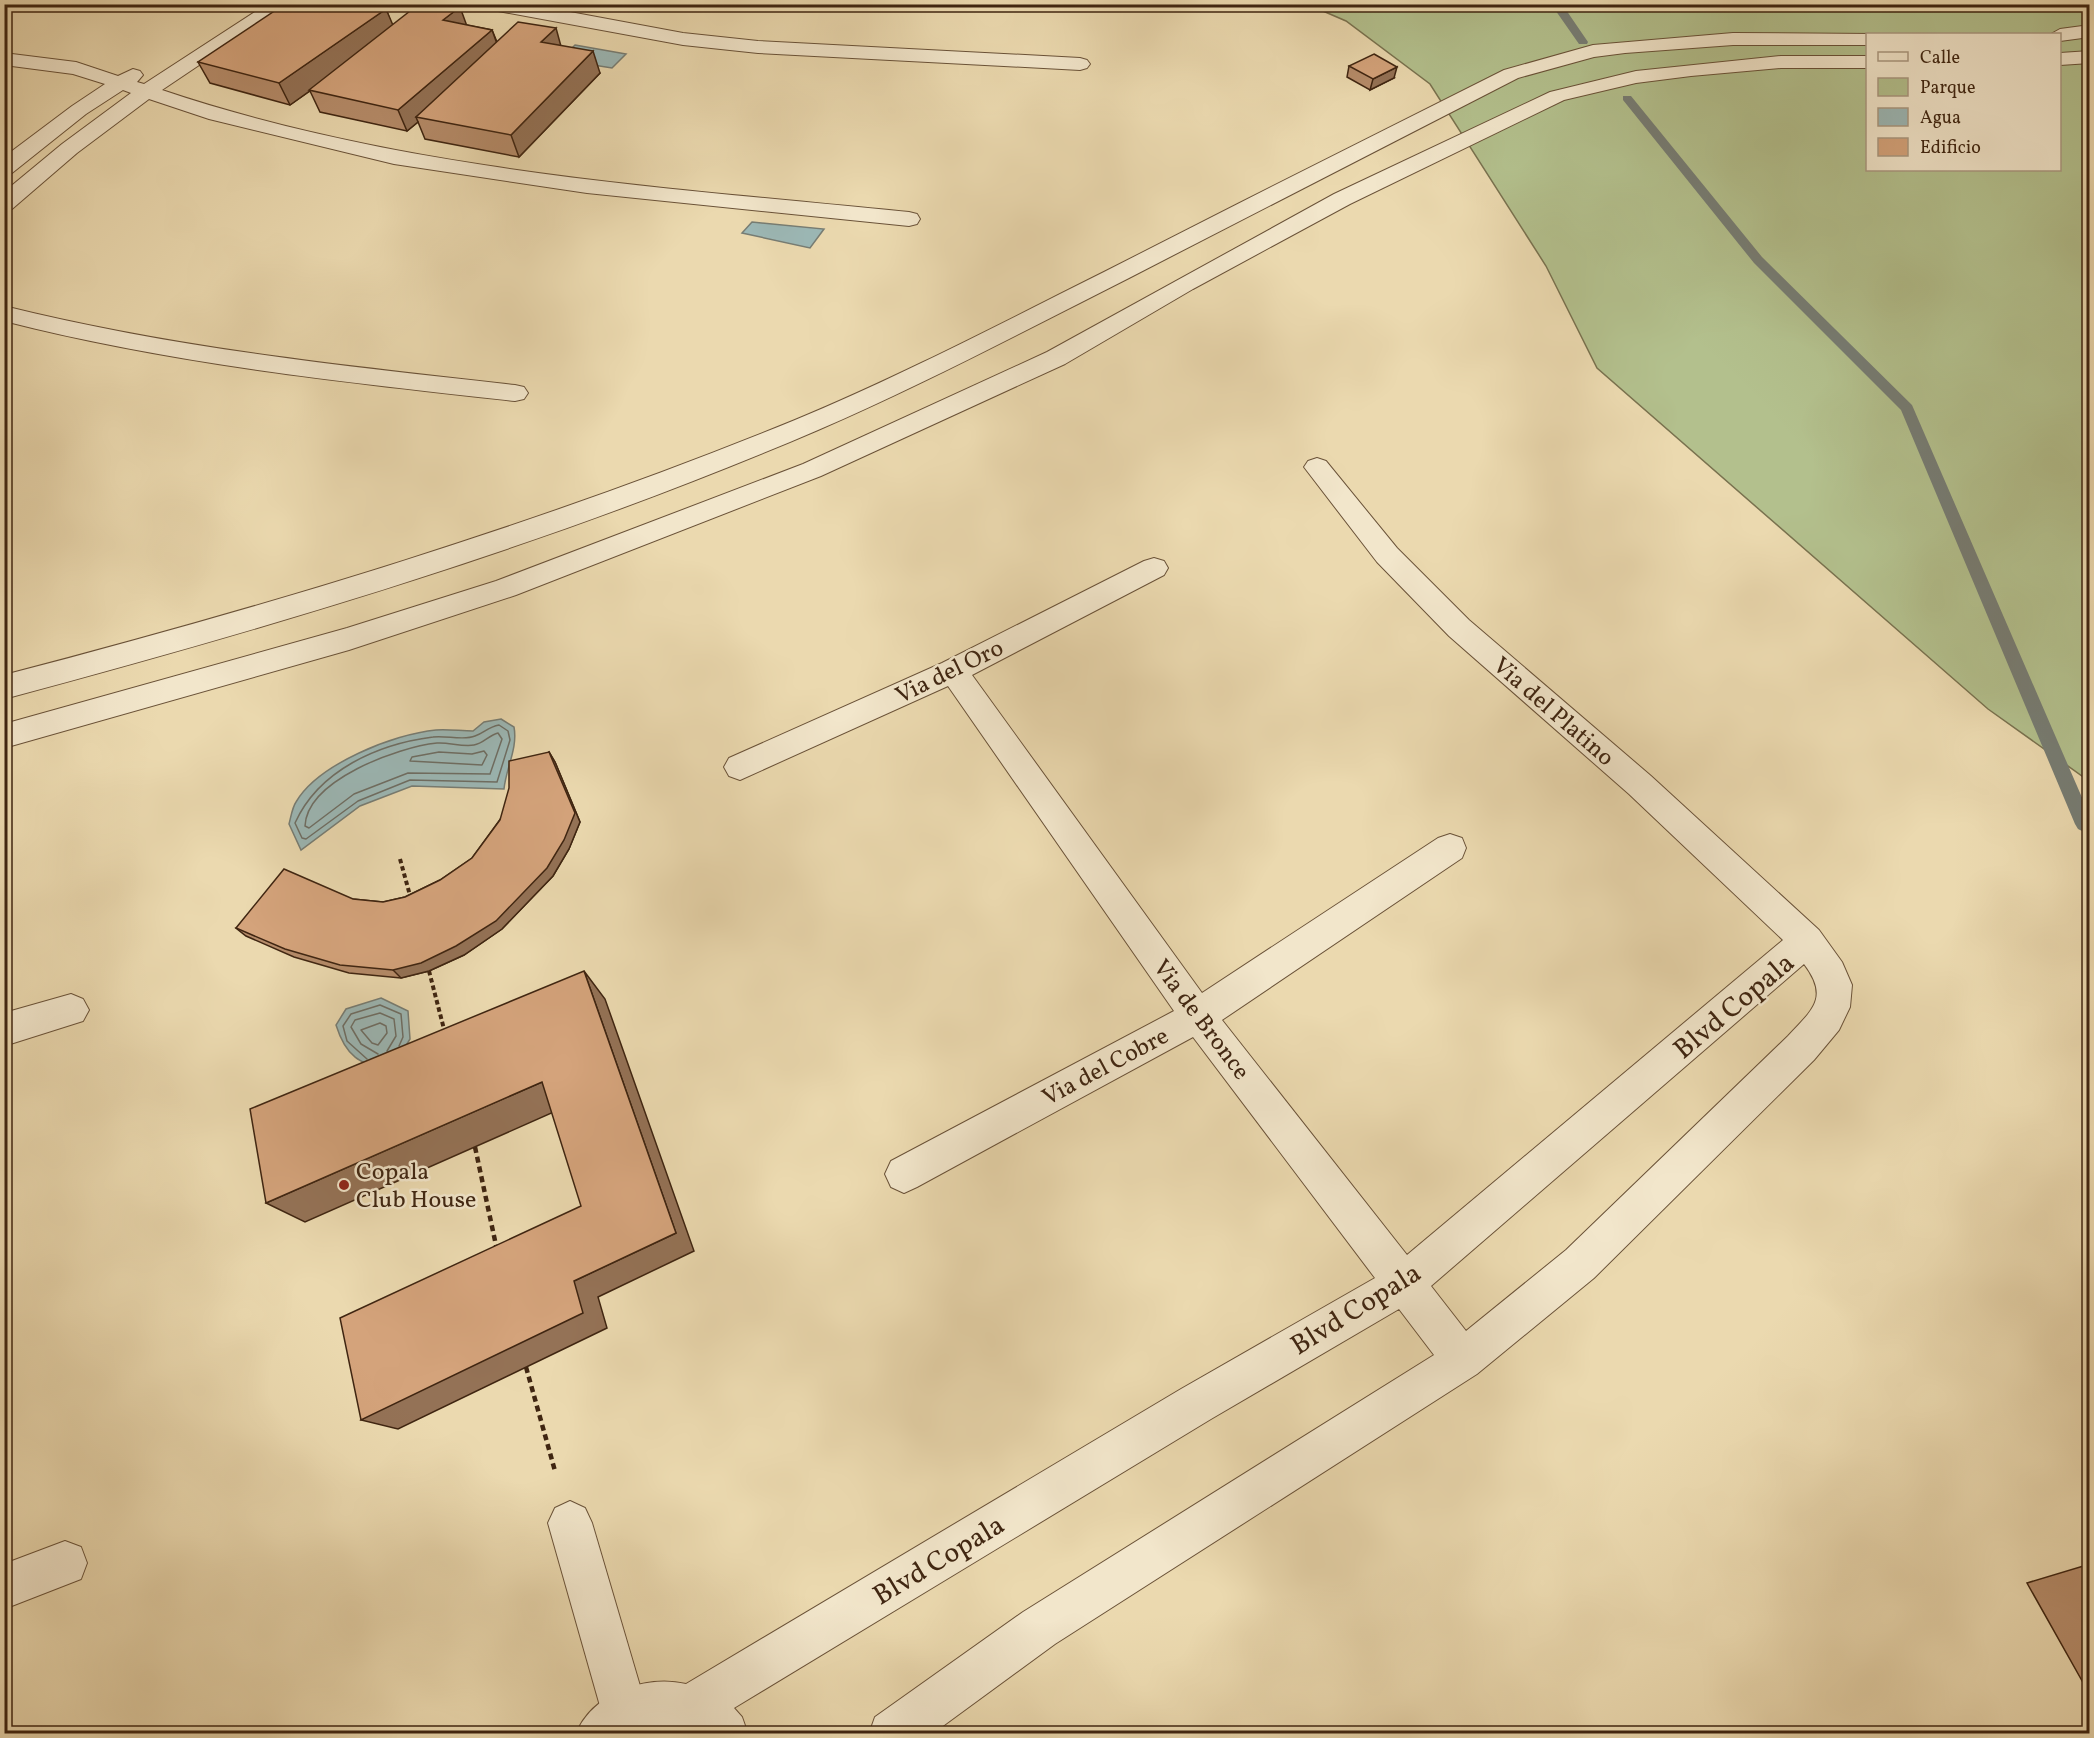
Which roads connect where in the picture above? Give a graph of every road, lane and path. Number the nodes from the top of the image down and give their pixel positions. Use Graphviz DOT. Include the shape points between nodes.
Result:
graph roads {
  1 [pos="247,4"];
  2 [pos="281,4"];
  3 [pos="493,4"];
  4 [pos="2090,31"];
  5 [pos="2061,35"];
  6 [pos="1866,39"];
  7 [pos="1664,43"];
  8 [pos="173,50"];
  9 [pos="2090,57"];
  10 [pos="4,59"];
  11 [pos="2061,59"];
  12 [pos="1866,62"];
  13 [pos="1080,63"];
  14 [pos="147,66"];
  15 [pos="1691,70"];
  16 [pos="1511,74"];
  17 [pos="122,82"];
  18 [pos="147,93"];
  19 [pos="1557,96"];
  20 [pos="4,168"];
  21 [pos="4,204"];
  22 [pos="909,219"];
  23 [pos="4,313"];
  24 [pos="515,393"];
  25 [pos="1317,467"];
  26 [pos="1154,568"];
  27 [pos="953,671"];
  28 [pos="4,687"];
  29 [pos="4,736"];
  30 [pos="740,767"];
  31 [pos="1450,848"];
  32 [pos="400,859"];
  33 [pos="413,905"];
  34 [pos="1807,941"];
  35 [pos="429,971"];
  36 [pos="71,1010"];
  37 [pos="1198,1016"];
  38 [pos="4,1030"];
  39 [pos="446,1040"];
  40 [pos="475,1147"];
  41 [pos="904,1174"];
  42 [pos="500,1262"];
  43 [pos="1404,1283"];
  44 [pos="1462,1360"];
  45 [pos="526,1367"];
  46 [pos="570,1523"];
  47 [pos="65,1563"];
  48 [pos="4,1587"];
  49 [pos="708,1721"];
  50 [pos="612,1723"];
  51 [pos="892,1734"];
  1 -- 8 [label="street"];
  2 -- 18 [label="street"];
  3 -- 13 [label="street" via="671,37 758,47"];
  4 -- 5 [label="street"];
  6 -- 7 [label="street"];
  7 -- 15 [label="street"];
  7 -- 16 [label="street" via="1593,51"];
  9 -- 11 [label="street"];
  10 -- 17 [label="street" via="76,68"];
  12 -- 15 [label="street" via="1782,62"];
  14 -- 17 [label="street"];
  15 -- 19 [label="street" via="1636,77"];
  16 -- 19 [label="street"];
  16 -- 28 [label="street" via="917,376 825,418 496,542 249,620"];
  17 -- 18 [label="street"];
  17 -- 20 [label="street"];
  18 -- 21 [label="street" via="55,158"];
  18 -- 22 [label="street" via="279,132 405,159 587,186"];
  19 -- 29 [label="street" via="1342,200 1056,358 812,470 495,592 314,649"];
  23 -- 24 [label="street" via="181,353"];
  25 -- 34 [label="street, Via del Platino" via="1387,555 1459,628 1640,784"];
  26 -- 27 [label="street, Via del Oro"];
  27 -- 30 [label="street, Via del Oro"];
  27 -- 37 [label="street, Via de Bronce"];
  31 -- 37 [label="street, Via del Cobre"];
  32 -- 33 [label="path"];
  34 -- 43 [label="street, Blvd Copala"];
  34 -- 44 [label="street, Blvd Copala" via="1834,980 1838,997 1832,1013 1580,1264"];
  35 -- 39 [label="path"];
  36 -- 38 [label="street"];
  37 -- 41 [label="street, Via del Cobre"];
  37 -- 43 [label="street, Via de Bronce"];
  40 -- 42 [label="path"];
  43 -- 44 [label="street, Via de Bronce"];
  43 -- 49 [label="street, Blvd Copala" via="1186,1410"];
  44 -- 51 [label="street, Blvd Copala" via="1039,1628"];
  45 -- 46 [label="path"];
  46 -- 50 [label="street"];
  47 -- 48 [label="street"];
  49 -- 50 [label="street, Blvd Copala" via="659,1704"];
}
